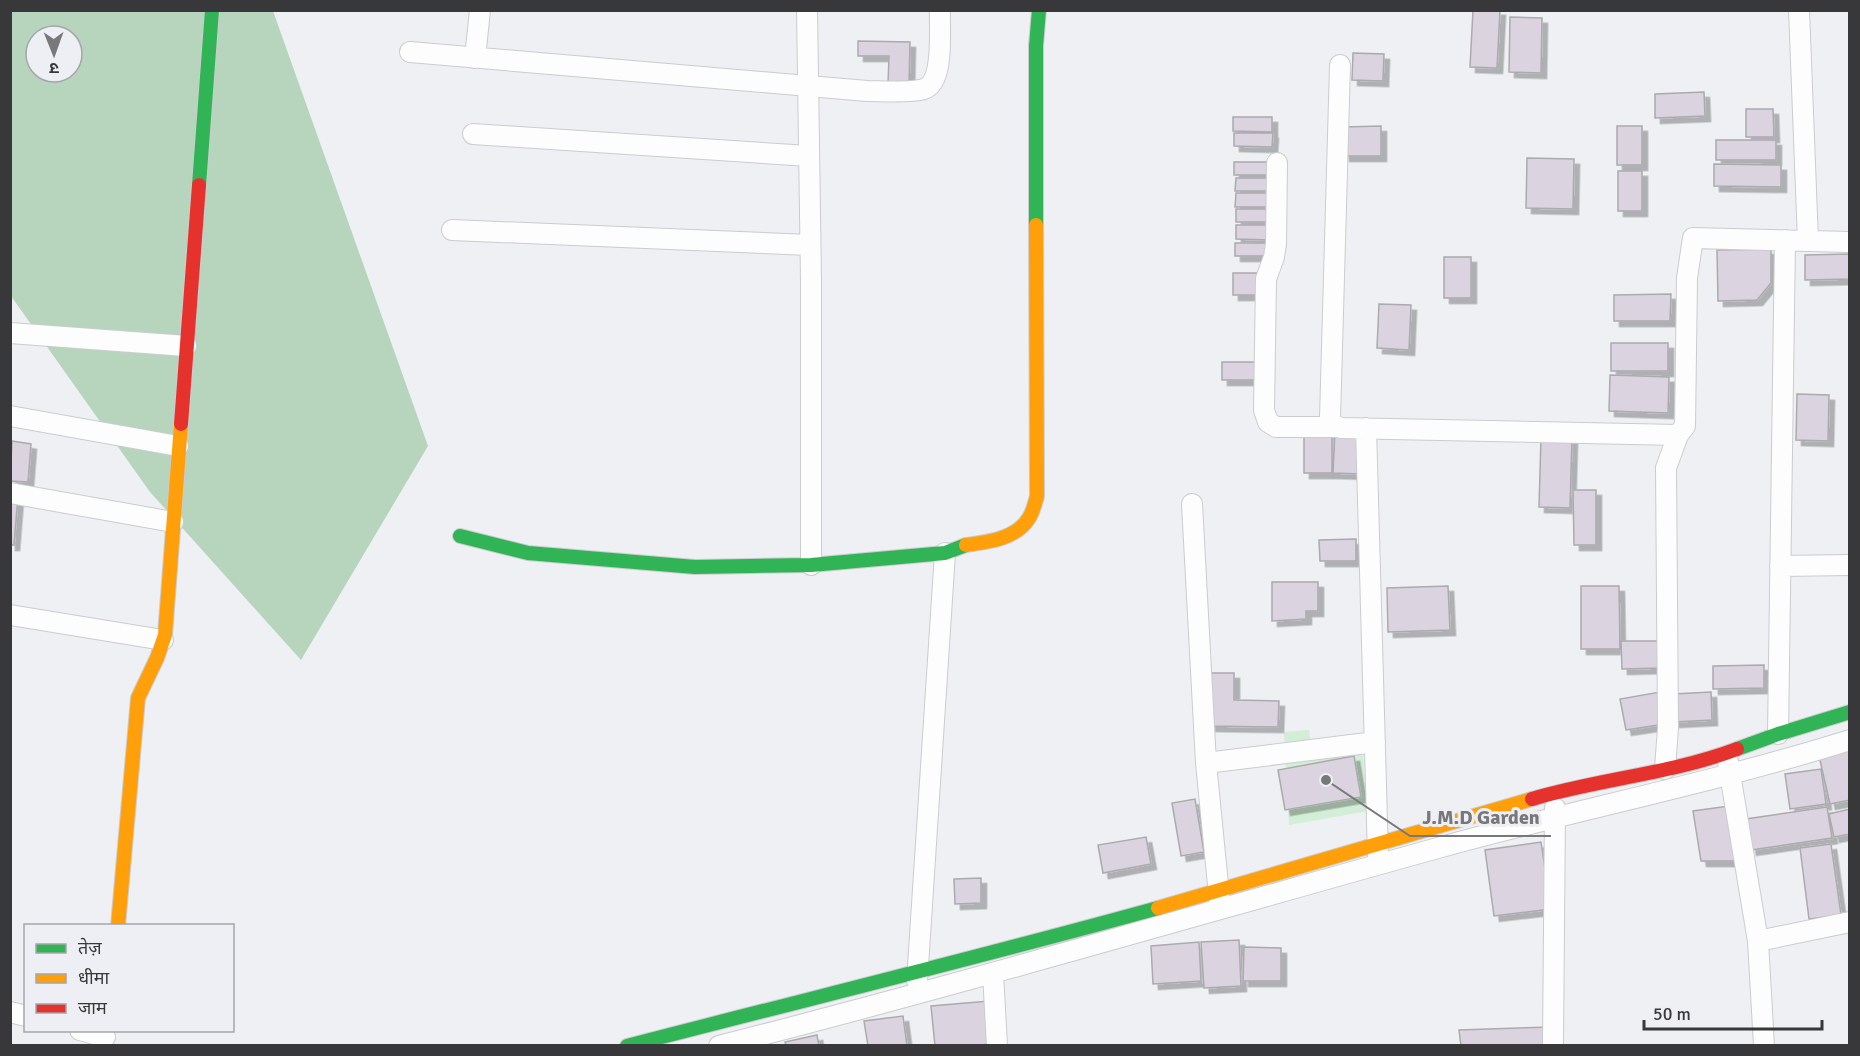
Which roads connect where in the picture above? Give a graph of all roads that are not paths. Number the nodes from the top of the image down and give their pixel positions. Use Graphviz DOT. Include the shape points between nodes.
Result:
graph roads {
  1 [pos="212,10"];
  2 [pos="480,10"];
  3 [pos="807,10"];
  4 [pos="940,10"];
  5 [pos="1039,10"];
  6 [pos="1799,10"];
  7 [pos="410,52"];
  8 [pos="476,58"];
  9 [pos="1340,65"];
  10 [pos="808,85"];
  11 [pos="473,134"];
  12 [pos="809,156"];
  13 [pos="1277,163"];
  14 [pos="452,230"];
  15 [pos="1785,240"];
  16 [pos="1808,241"];
  17 [pos="1850,242"];
  18 [pos="810,245"];
  19 [pos="10,333"];
  20 [pos="186,346"];
  21 [pos="10,416"];
  22 [pos="1336,427"];
  23 [pos="1366,428"];
  24 [pos="1678,435"];
  25 [pos="178,446"];
  26 [pos="10,493"];
  27 [pos="1192,504"];
  28 [pos="173,522"];
  29 [pos="460,536"];
  30 [pos="945,553"];
  31 [pos="811,565"];
  32 [pos="1850,565"];
  33 [pos="1780,566"];
  34 [pos="10,615"];
  35 [pos="163,640"];
  36 [pos="1850,712"];
  37 [pos="1778,734"];
  38 [pos="1850,740"];
  39 [pos="1375,742"];
  40 [pos="1727,753"];
  41 [pos="1206,763"];
  42 [pos="1665,769"];
  43 [pos="1730,774"];
  44 [pos="1555,792"];
  45 [pos="1555,819"];
  46 [pos="1377,843"];
  47 [pos="1378,865"];
  48 [pos="1219,900"];
  49 [pos="1850,922"];
  50 [pos="118,924"];
  51 [pos="1758,941"];
  52 [pos="916,971"];
  53 [pos="993,973"];
  54 [pos="918,994"];
  55 [pos="708,1026"];
  56 [pos="86,1032"];
  57 [pos="105,1038"];
  58 [pos="627,1046"];
  59 [pos="712,1046"];
  60 [pos="719,1046"];
  61 [pos="997,1046"];
  62 [pos="1554,1046"];
  63 [pos="1764,1046"];
  1 -- 20 [label="street"];
  2 -- 8 [label="street"];
  3 -- 10 [label="street"];
  4 -- 10 [label="street" via="938,72 930,86 922,90 867,91"];
  5 -- 30 [label="street" via="1037,496 1030,517 1019,531"];
  6 -- 16 [label="street"];
  7 -- 8 [label="street"];
  8 -- 10 [label="street"];
  9 -- 22 [label="street" via="1330,418"];
  10 -- 12 [label="street"];
  11 -- 12 [label="street"];
  12 -- 18 [label="street"];
  13 -- 22 [label="street" via="1276,244 1266,279 1264,410 1268,422 1276,427"];
  14 -- 18 [label="street"];
  15 -- 16 [label="street"];
  15 -- 24 [label="street" via="1693,238 1687,278 1684,426"];
  15 -- 33 [label="street"];
  16 -- 17 [label="street"];
  18 -- 31 [label="street"];
  19 -- 20 [label="street"];
  20 -- 25 [label="street"];
  21 -- 25 [label="street"];
  22 -- 23 [label="street"];
  23 -- 24 [label="street"];
  23 -- 39 [label="street"];
  24 -- 42 [label="street" via="1666,468"];
  25 -- 28 [label="street"];
  26 -- 28 [label="street"];
  27 -- 41 [label="street"];
  28 -- 35 [label="street"];
  29 -- 31 [label="street" via="528,553 695,567"];
  30 -- 31 [label="street"];
  30 -- 52 [label="street"];
  32 -- 33 [label="street"];
  33 -- 37 [label="street"];
  34 -- 35 [label="street"];
  35 -- 50 [label="street" via="138,698"];
  36 -- 37 [label="street"];
  37 -- 40 [label="street"];
  38 -- 43 [label="street"];
  39 -- 41 [label="street"];
  39 -- 46 [label="street"];
  40 -- 42 [label="street"];
  40 -- 43 [label="street"];
  41 -- 48 [label="street"];
  42 -- 44 [label="street"];
  43 -- 45 [label="street"];
  43 -- 51 [label="street"];
  44 -- 45 [label="street"];
  44 -- 46 [label="street"];
  45 -- 47 [label="street"];
  45 -- 62 [label="street"];
  46 -- 47 [label="street"];
  46 -- 48 [label="street"];
  47 -- 48 [label="street"];
  48 -- 52 [label="street"];
  48 -- 53 [label="street"];
  49 -- 51 [label="street"];
  51 -- 63 [label="street"];
  52 -- 54 [label="street"];
  52 -- 55 [label="street"];
  53 -- 54 [label="street"];
  53 -- 61 [label="street"];
  54 -- 60 [label="street"];
  55 -- 58 [label="street"];
  55 -- 59 [label="street"];
  56 -- 57 [label="street"];
}
